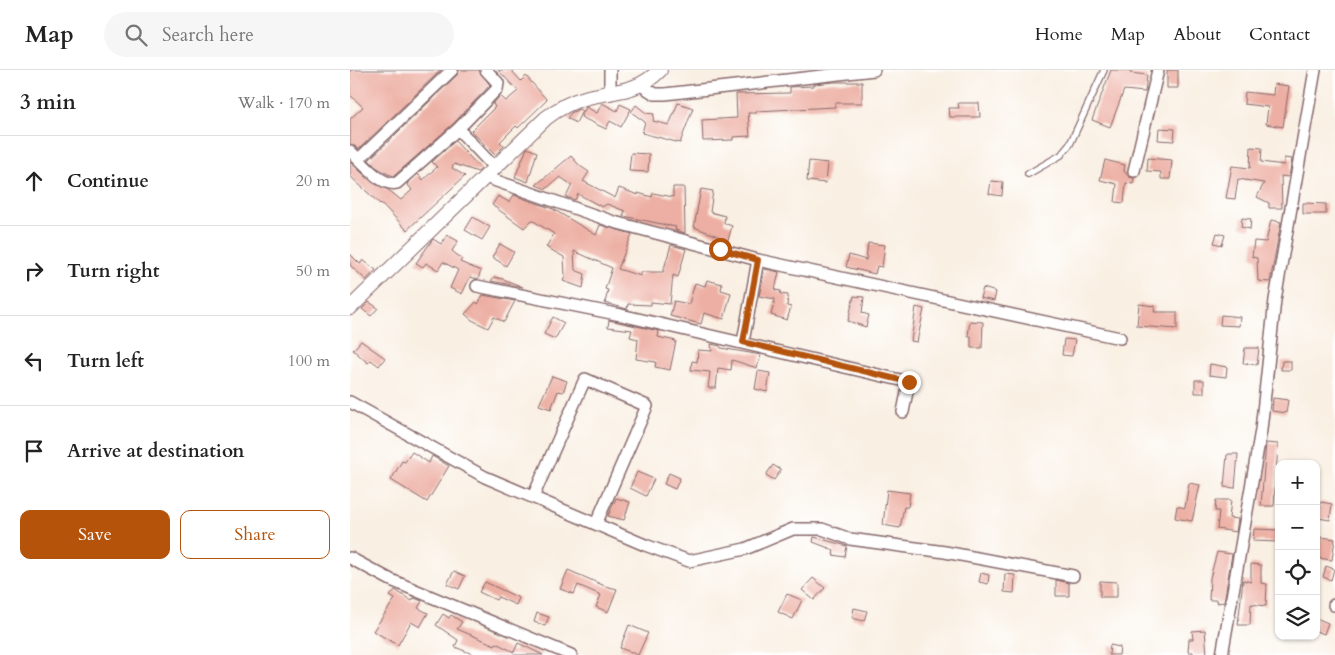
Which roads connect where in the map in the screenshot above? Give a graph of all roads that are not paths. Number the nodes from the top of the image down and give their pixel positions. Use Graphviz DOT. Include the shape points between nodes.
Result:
graph roads {
  1 [pos="452,70"];
  2 [pos="486,70"];
  3 [pos="610,70"];
  4 [pos="660,70"];
  5 [pos="874,70"];
  6 [pos="1104,70"];
  7 [pos="1158,70"];
  8 [pos="1315,70"];
  9 [pos="641,85"];
  10 [pos="610,94"];
  11 [pos="458,129"];
  12 [pos="354,155"];
  13 [pos="1134,171"];
  14 [pos="489,172"];
  15 [pos="1028,174"];
  16 [pos="758,260"];
  17 [pos="477,286"];
  18 [pos="350,308"];
  19 [pos="1120,338"];
  20 [pos="743,342"];
  21 [pos="350,402"];
  22 [pos="903,412"];
  23 [pos="533,497"];
  24 [pos="596,524"];
  25 [pos="350,558"];
  26 [pos="1073,576"];
  27 [pos="571,655"];
  28 [pos="1222,655"];
  1 -- 12 [label="street"];
  2 -- 11 [label="street" via="498,83 498,89"];
  3 -- 10 [label="street"];
  4 -- 9 [label="street"];
  5 -- 9 [label="street" via="665,94 655,94"];
  6 -- 15 [label="lane" via="1070,144 1061,155"];
  7 -- 13 [label="street"];
  8 -- 28 [label="street" via="1275,300 1261,430"];
  9 -- 10 [label="street"];
  10 -- 14 [label="street" via="590,96 561,107"];
  11 -- 12 [label="street" via="404,178 392,184 382,180"];
  11 -- 14 [label="street"];
  14 -- 16 [label="street" via="614,222"];
  14 -- 18 [label="street"];
  16 -- 19 [label="street"];
  16 -- 20 [label="street"];
  17 -- 20 [label="street"];
  20 -- 22 [label="street" via="909,382"];
  21 -- 23 [label="street" via="462,465"];
  23 -- 24 [label="street"];
  23 -- 24 [label="street" via="585,379 647,406"];
  24 -- 26 [label="street" via="689,560 745,548 793,529 822,529 850,539 945,552"];
  25 -- 27 [label="street" via="391,580"];
}
